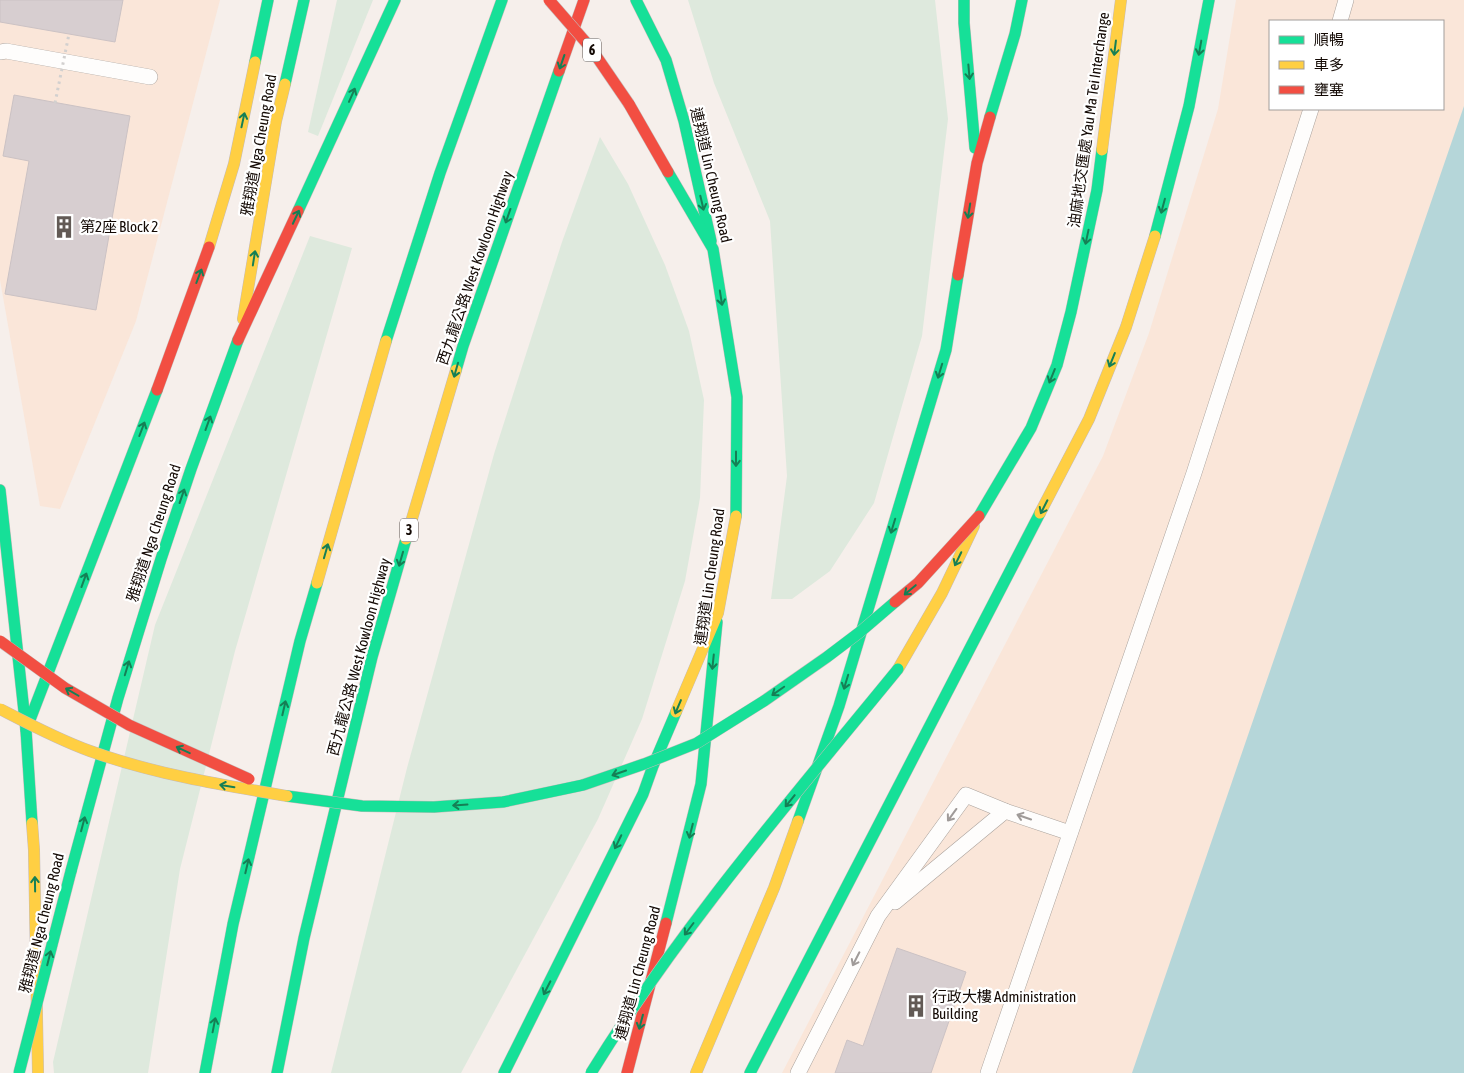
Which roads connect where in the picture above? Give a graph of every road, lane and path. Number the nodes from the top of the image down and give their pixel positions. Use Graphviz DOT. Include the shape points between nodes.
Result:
graph roads {
  1 [pos="268,0"];
  2 [pos="304,0"];
  3 [pos="395,0"];
  4 [pos="502,0"];
  5 [pos="549,0"];
  6 [pos="584,0"];
  7 [pos="636,0"];
  8 [pos="964,0"];
  9 [pos="1022,0"];
  10 [pos="1121,0"];
  11 [pos="1209,0"];
  12 [pos="1346,0"];
  13 [pos="1340,20"];
  14 [pos="68,34"];
  15 [pos="0,52"];
  16 [pos="150,76"];
  17 [pos="55,103"];
  18 [pos="1311,110"];
  19 [pos="977,163"];
  20 [pos="713,250"];
  21 [pos="238,340"];
  22 [pos="0,490"];
  23 [pos="979,516"];
  24 [pos="718,613"];
  25 [pos="0,641"];
  26 [pos="0,709"];
  27 [pos="26,730"];
  28 [pos="292,797"];
  29 [pos="1005,811"];
  30 [pos="1070,833"];
  31 [pos="878,916"];
  32 [pos="19,1073"];
  33 [pos="38,1073"];
  34 [pos="205,1073"];
  35 [pos="277,1073"];
  36 [pos="504,1073"];
  37 [pos="590,1073"];
  38 [pos="627,1073"];
  39 [pos="696,1073"];
  40 [pos="750,1073"];
  41 [pos="798,1073"];
  42 [pos="988,1073"];
  27 -- 1 [label="main road, one-way" via="206,258 234,164"];
  21 -- 2 [label="main road, 雅翔道 Nga Cheung Road, one-way" via="276,121"];
  21 -- 3 [label="main road, one-way"];
  34 -- 4 [label="main road, one-way" via="233,924 300,641 389,329"];
  5 -- 20 [label="main road, 6, bridge" via="590,47 628,104"];
  6 -- 35 [label="main road, 西九龍公路 West Kowloon Highway / 3, one-way" via="463,346 372,657 304,938"];
  7 -- 20 [label="main road, 連翔道 Lin Cheung Road, one-way" via="666,60 684,121"];
  8 -- 19 [label="main road, one-way"];
  9 -- 19 [label="main road"];
  10 -- 23 [label="main road, 油麻地交匯處 Yau Ma Tei Interchange, one-way" via="1097,190 1072,312 1057,365 1031,428"];
  11 -- 40 [label="main road, one-way" via="1189,106 1158,226 1126,327 1089,419"];
  12 -- 13 [label="lane"];
  14 -- 17 [label="path, bridge"];
  15 -- 16 [label="lane"];
  18 -- 30 [label="lane" via="1194,473"];
  19 -- 39 [label="main road, one-way" via="946,350 839,706 774,888"];
  20 -- 24 [label="main road, 連翔道 Lin Cheung Road, one-way" via="737,397 736,514"];
  32 -- 21 [label="main road, 雅翔道 Nga Cheung Road, one-way, bridge" via="118,698 160,559"];
  22 -- 27 [label="main road"];
  23 -- 28 [label="main road, 油麻地交匯處 Yau Ma Tei Interchange, one-way, bridge" via="918,583 828,657 697,742 644,764 583,785 503,802 434,807 362,806"];
  23 -- 37 [label="main road, one-way, bridge" via="942,593 898,669 726,878 666,959"];
  24 -- 36 [label="main road, one-way" via="643,794"];
  24 -- 38 [label="main road, 連翔道 Lin Cheung Road, one-way" via="701,784"];
  28 -- 25 [label="main road, one-way, bridge" via="129,724 65,688"];
  28 -- 26 [label="main road, 油麻地交匯處 Yau Ma Tei Interchange, one-way, bridge" via="152,771 89,751"];
  33 -- 27 [label="main road, one-way" via="34,850"];
  30 -- 29 [label="lane, one-way"];
  29 -- 31 [label="lane"];
  29 -- 31 [label="lane, one-way" via="966,795"];
  30 -- 42 [label="lane"];
  31 -- 41 [label="lane, one-way"];
}
